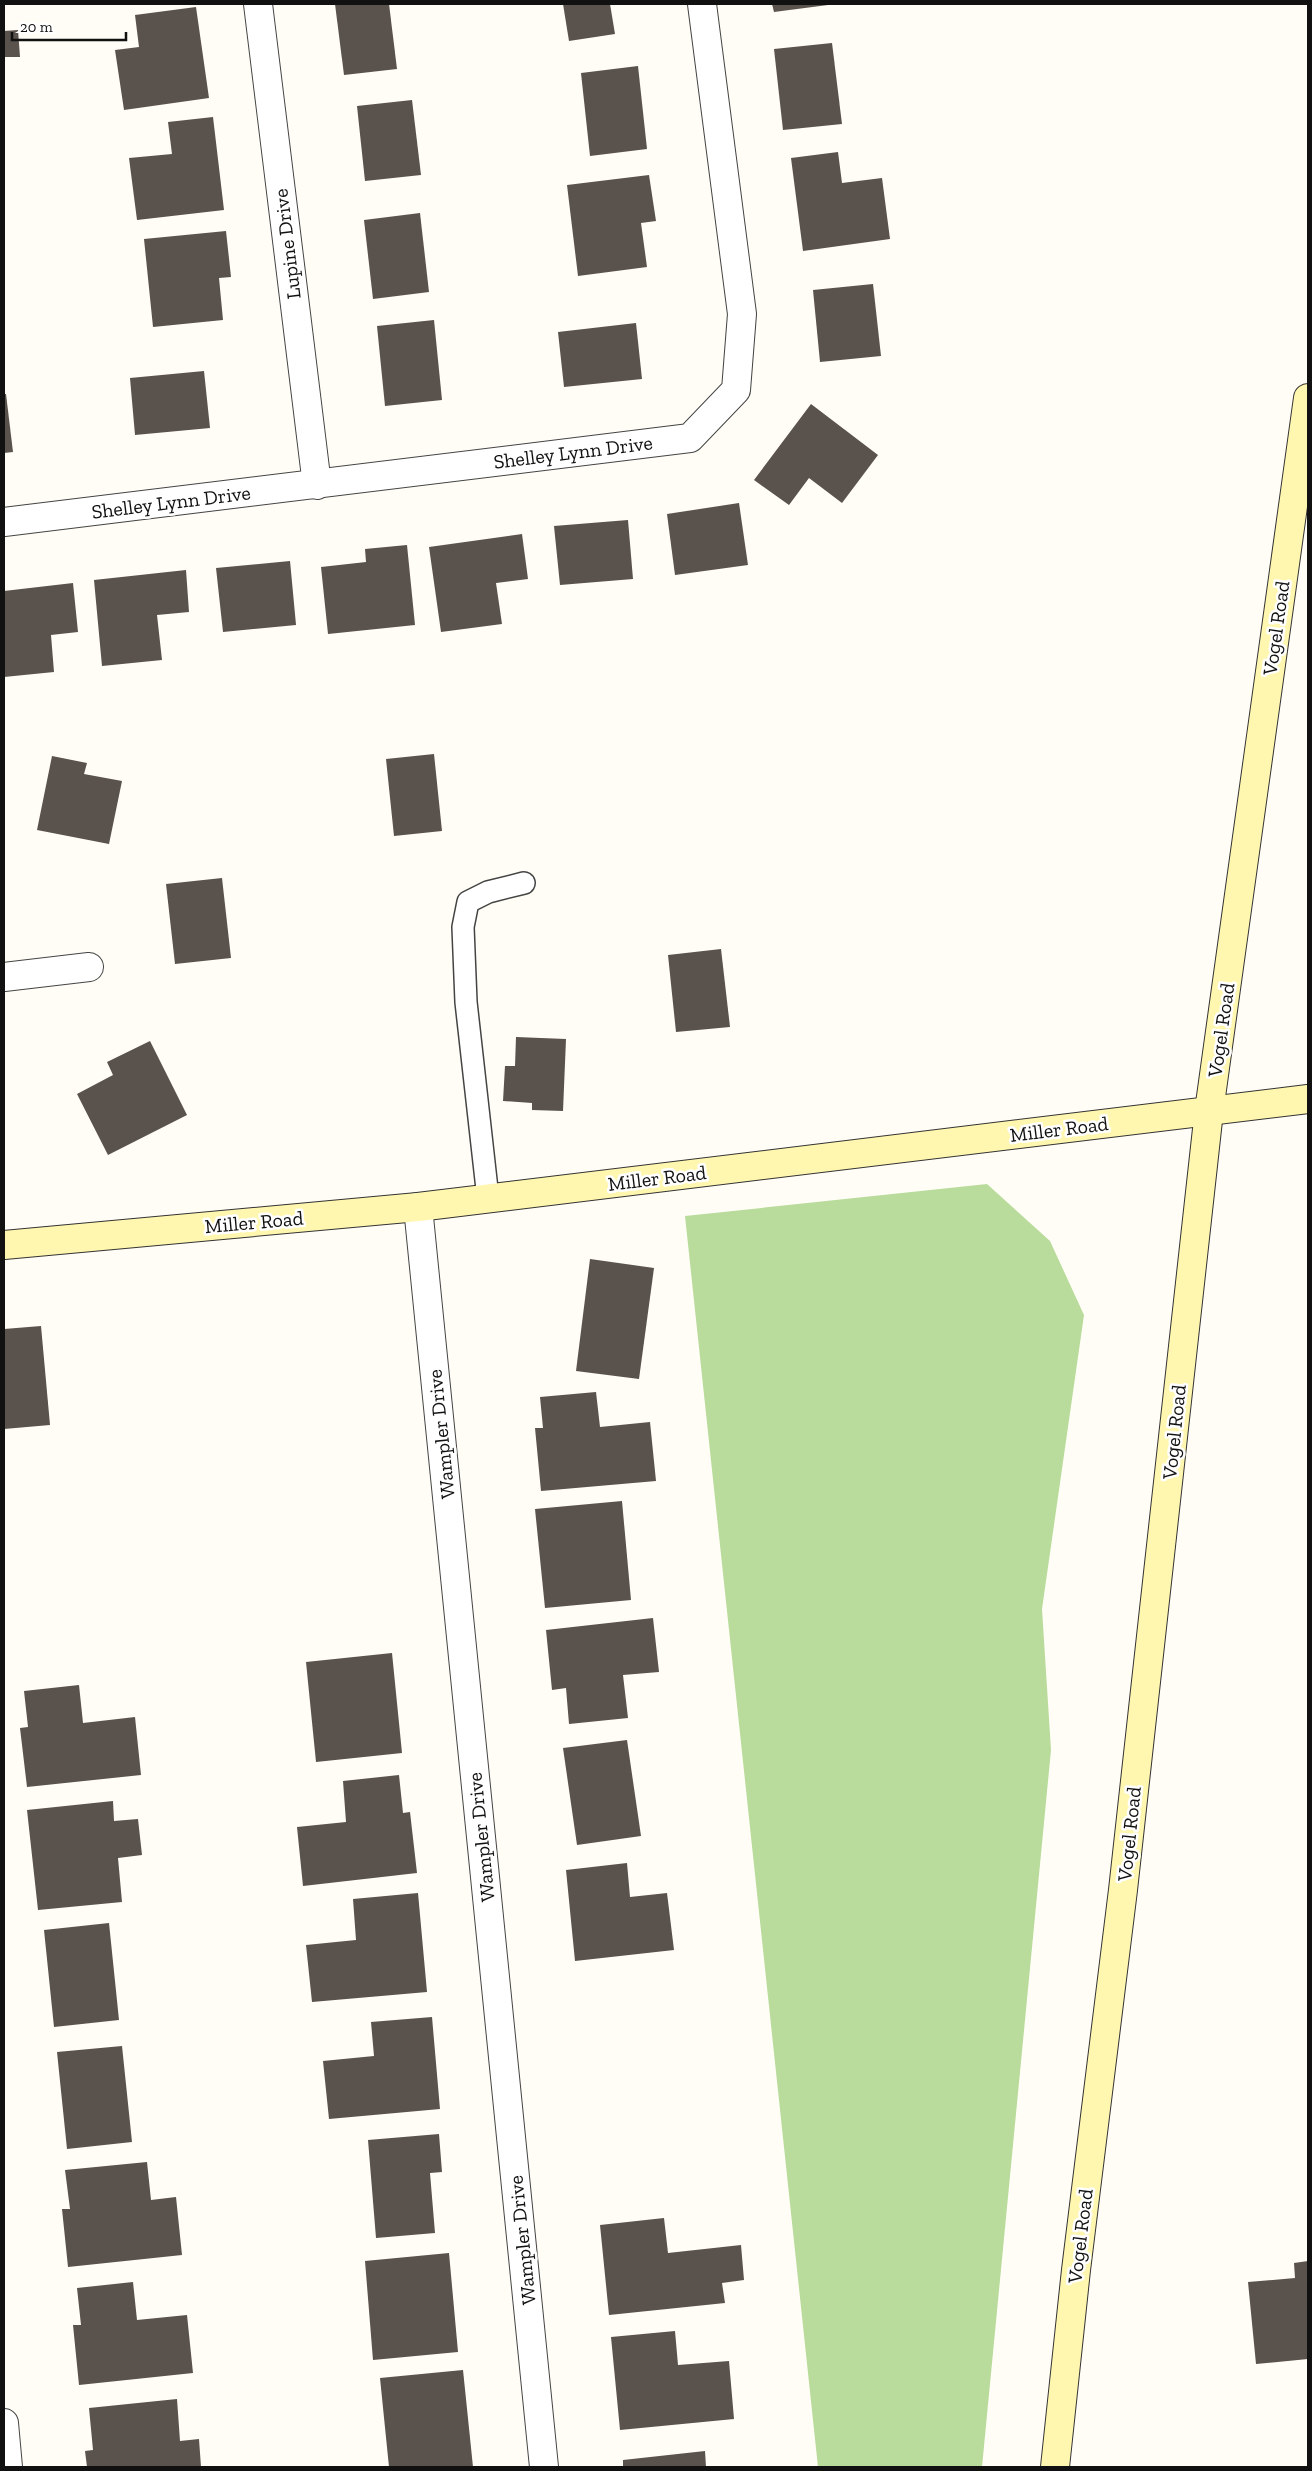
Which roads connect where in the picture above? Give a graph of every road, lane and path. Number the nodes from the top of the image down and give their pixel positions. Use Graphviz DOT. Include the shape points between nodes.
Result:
graph roads {
  1 [pos="258,4"];
  2 [pos="702,4"];
  3 [pos="1308,398"];
  4 [pos="317,485"];
  5 [pos="4,522"];
  6 [pos="524,883"];
  7 [pos="90,967"];
  8 [pos="4,977"];
  9 [pos="1308,1099"];
  10 [pos="1209,1111"];
  11 [pos="488,1198"];
  12 [pos="418,1207"];
  13 [pos="4,1245"];
  14 [pos="4,2423"];
  15 [pos="8,2467"];
  16 [pos="544,2467"];
  17 [pos="1055,2467"];
  1 -- 4 [label="street, Lupine Drive"];
  2 -- 4 [label="street, Shelley Lynn Drive" via="742,314 736,390 690,438"];
  3 -- 10 [label="main road, Vogel Road"];
  4 -- 5 [label="street, Shelley Lynn Drive"];
  6 -- 11 [label="lane" via="488,892 468,902 463,927 466,1002"];
  7 -- 8 [label="street"];
  9 -- 10 [label="main road, Miller Road"];
  10 -- 11 [label="main road, Miller Road"];
  10 -- 17 [label="main road, Vogel Road"];
  11 -- 12 [label="main road, Miller Road"];
  12 -- 13 [label="main road, Miller Road"];
  12 -- 16 [label="street, Wampler Drive"];
  14 -- 15 [label="street"];
}
